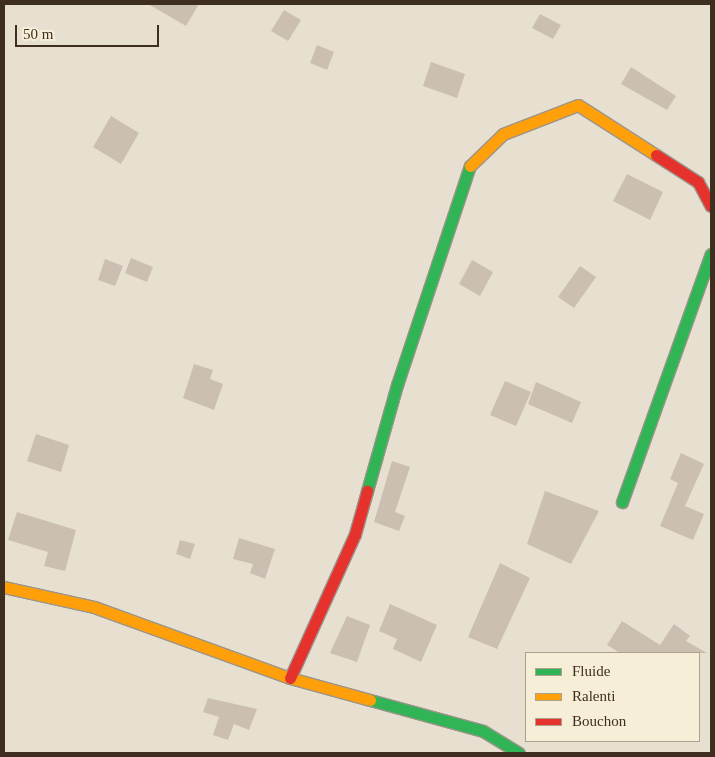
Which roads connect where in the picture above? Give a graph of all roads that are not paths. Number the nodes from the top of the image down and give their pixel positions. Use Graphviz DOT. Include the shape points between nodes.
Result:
graph roads {
  1 [pos="711,206"];
  2 [pos="711,254"];
  3 [pos="622,502"];
  4 [pos="4,587"];
  5 [pos="290,678"];
  6 [pos="519,753"];
  1 -- 5 [label="street" via="698,182 578,104 503,134 470,166 397,385 355,534"];
  2 -- 3 [label="street"];
  4 -- 5 [label="street" via="94,607"];
  5 -- 6 [label="street" via="483,731"];
}
